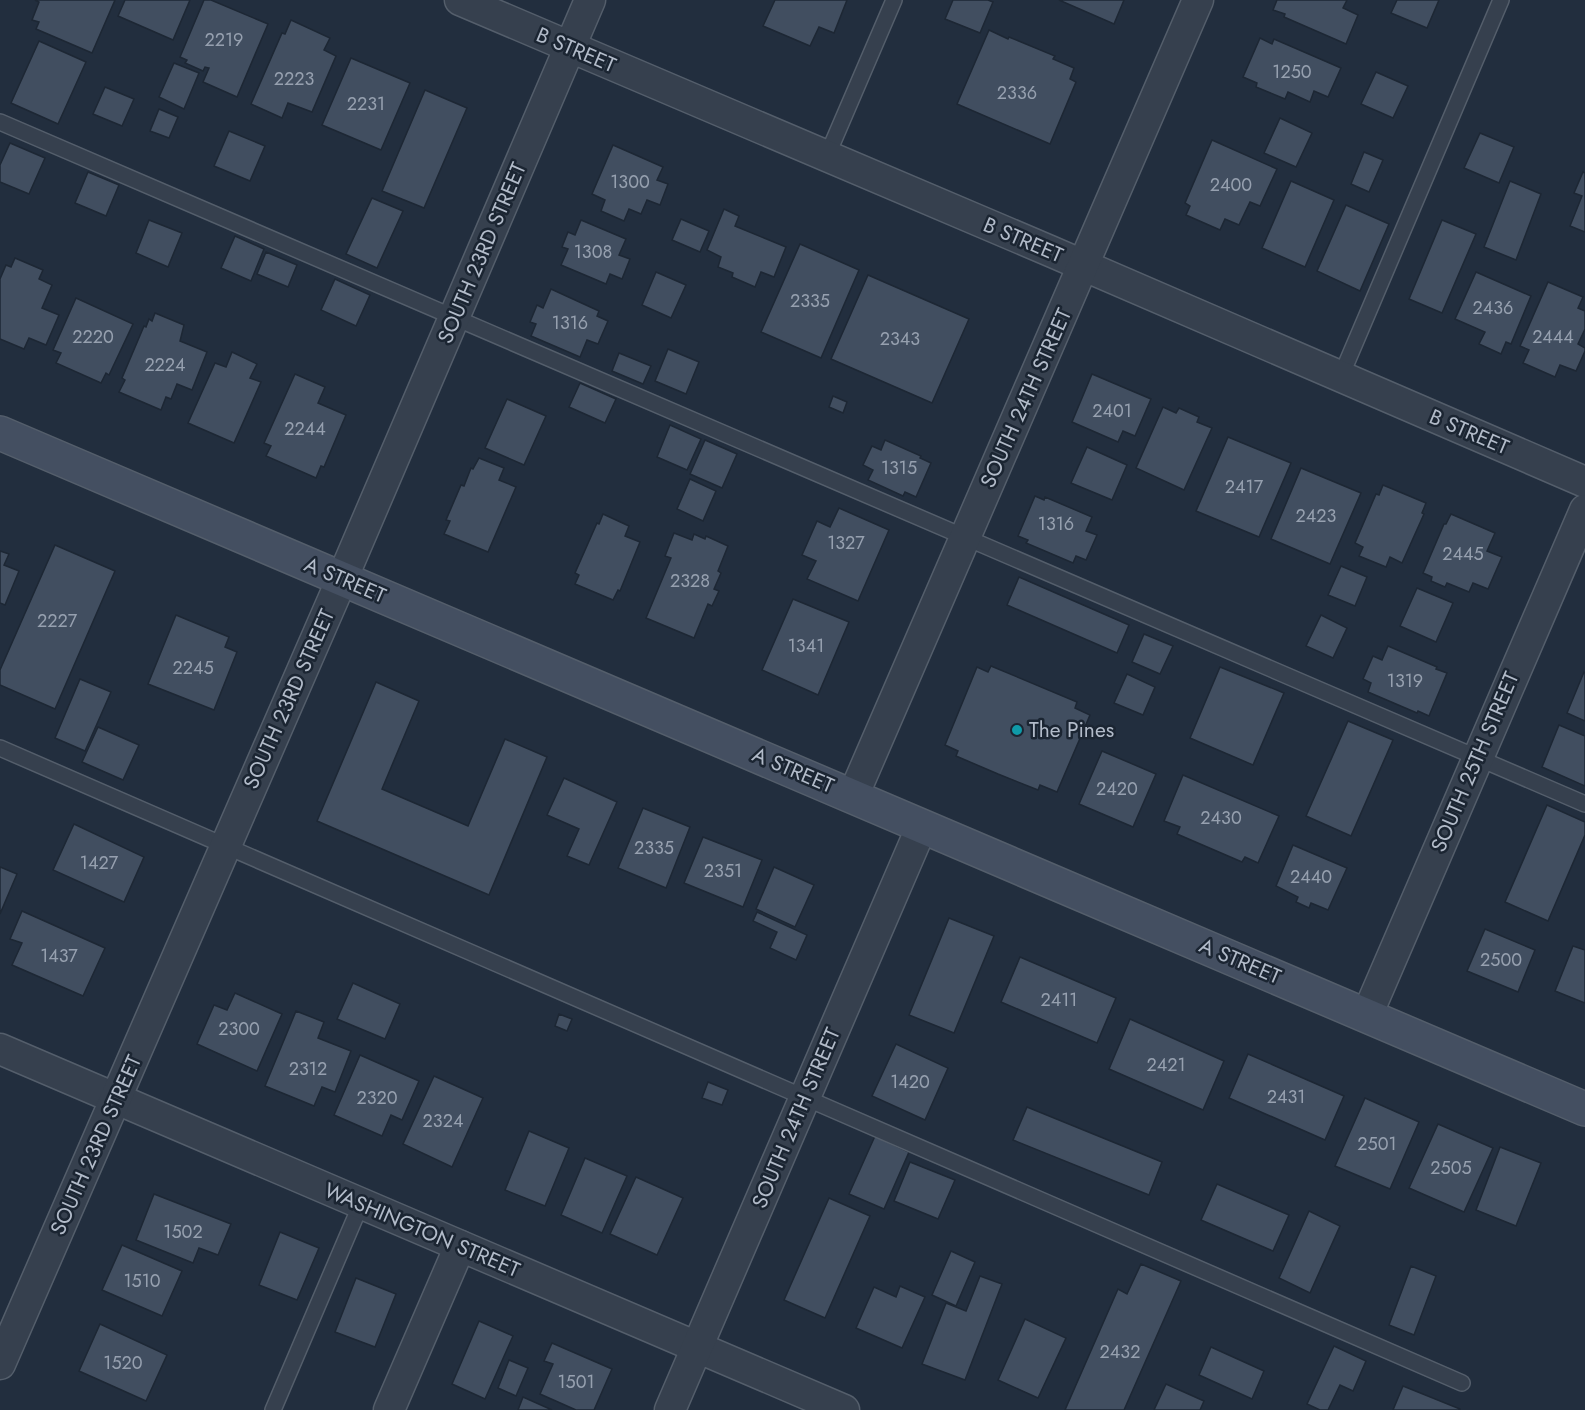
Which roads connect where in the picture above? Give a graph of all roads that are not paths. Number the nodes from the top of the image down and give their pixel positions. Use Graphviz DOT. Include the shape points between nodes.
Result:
graph roads {
  1 [pos="460,0"];
  2 [pos="590,0"];
  3 [pos="894,0"];
  4 [pos="1198,0"];
  5 [pos="1501,0"];
  6 [pos="571,48"];
  7 [pos="0,122"];
  8 [pos="827,156"];
  9 [pos="1084,266"];
  10 [pos="454,317"];
  11 [pos="1341,376"];
  12 [pos="0,433"];
  13 [pos="1585,482"];
  14 [pos="1585,510"];
  15 [pos="965,537"];
  16 [pos="342,579"];
  17 [pos="0,748"];
  18 [pos="1478,757"];
  19 [pos="853,796"];
  20 [pos="1585,804"];
  21 [pos="922,826"];
  22 [pos="225,846"];
  23 [pos="1367,1015"];
  24 [pos="0,1049"];
  25 [pos="805,1097"];
  26 [pos="116,1098"];
  27 [pos="1585,1109"];
  28 [pos="361,1204"];
  29 [pos="460,1246"];
  30 [pos="698,1347"];
  31 [pos="0,1364"];
  32 [pos="1462,1383"];
  33 [pos="273,1410"];
  34 [pos="389,1410"];
  35 [pos="670,1410"];
  36 [pos="844,1410"];
  1 -- 6 [label="street, B STREET"];
  2 -- 6 [label="street, SOUTH 23RD STREET"];
  3 -- 8 [label="lane"];
  4 -- 9 [label="street, SOUTH 24TH STREET"];
  5 -- 11 [label="lane"];
  6 -- 8 [label="street, B STREET"];
  6 -- 10 [label="street, SOUTH 23RD STREET"];
  7 -- 10 [label="lane"];
  8 -- 9 [label="street, B STREET"];
  9 -- 11 [label="street, B STREET"];
  9 -- 15 [label="street, SOUTH 24TH STREET"];
  10 -- 15 [label="lane"];
  10 -- 16 [label="street, SOUTH 23RD STREET"];
  11 -- 13 [label="street, B STREET"];
  12 -- 16 [label="main road, A STREET"];
  14 -- 18 [label="street, SOUTH 25TH STREET"];
  15 -- 18 [label="lane"];
  15 -- 19 [label="street, SOUTH 24TH STREET"];
  16 -- 19 [label="main road, A STREET"];
  16 -- 22 [label="street, SOUTH 23RD STREET"];
  17 -- 22 [label="lane"];
  18 -- 20 [label="lane"];
  18 -- 23 [label="street, SOUTH 25TH STREET"];
  19 -- 21 [label="main road, A STREET"];
  21 -- 23 [label="main road, A STREET"];
  21 -- 25 [label="street, SOUTH 24TH STREET"];
  22 -- 25 [label="lane"];
  22 -- 26 [label="street, SOUTH 23RD STREET"];
  23 -- 27 [label="main road, A STREET"];
  24 -- 26 [label="street, WASHINGTON STREET"];
  25 -- 30 [label="street, SOUTH 24TH STREET"];
  25 -- 32 [label="lane"];
  26 -- 28 [label="street, WASHINGTON STREET"];
  26 -- 31 [label="street, SOUTH 23RD STREET"];
  28 -- 29 [label="street, WASHINGTON STREET"];
  28 -- 33 [label="lane"];
  29 -- 30 [label="street, WASHINGTON STREET"];
  29 -- 34 [label="street"];
  30 -- 35 [label="street, SOUTH 24TH STREET"];
  30 -- 36 [label="street, WASHINGTON STREET"];
}
